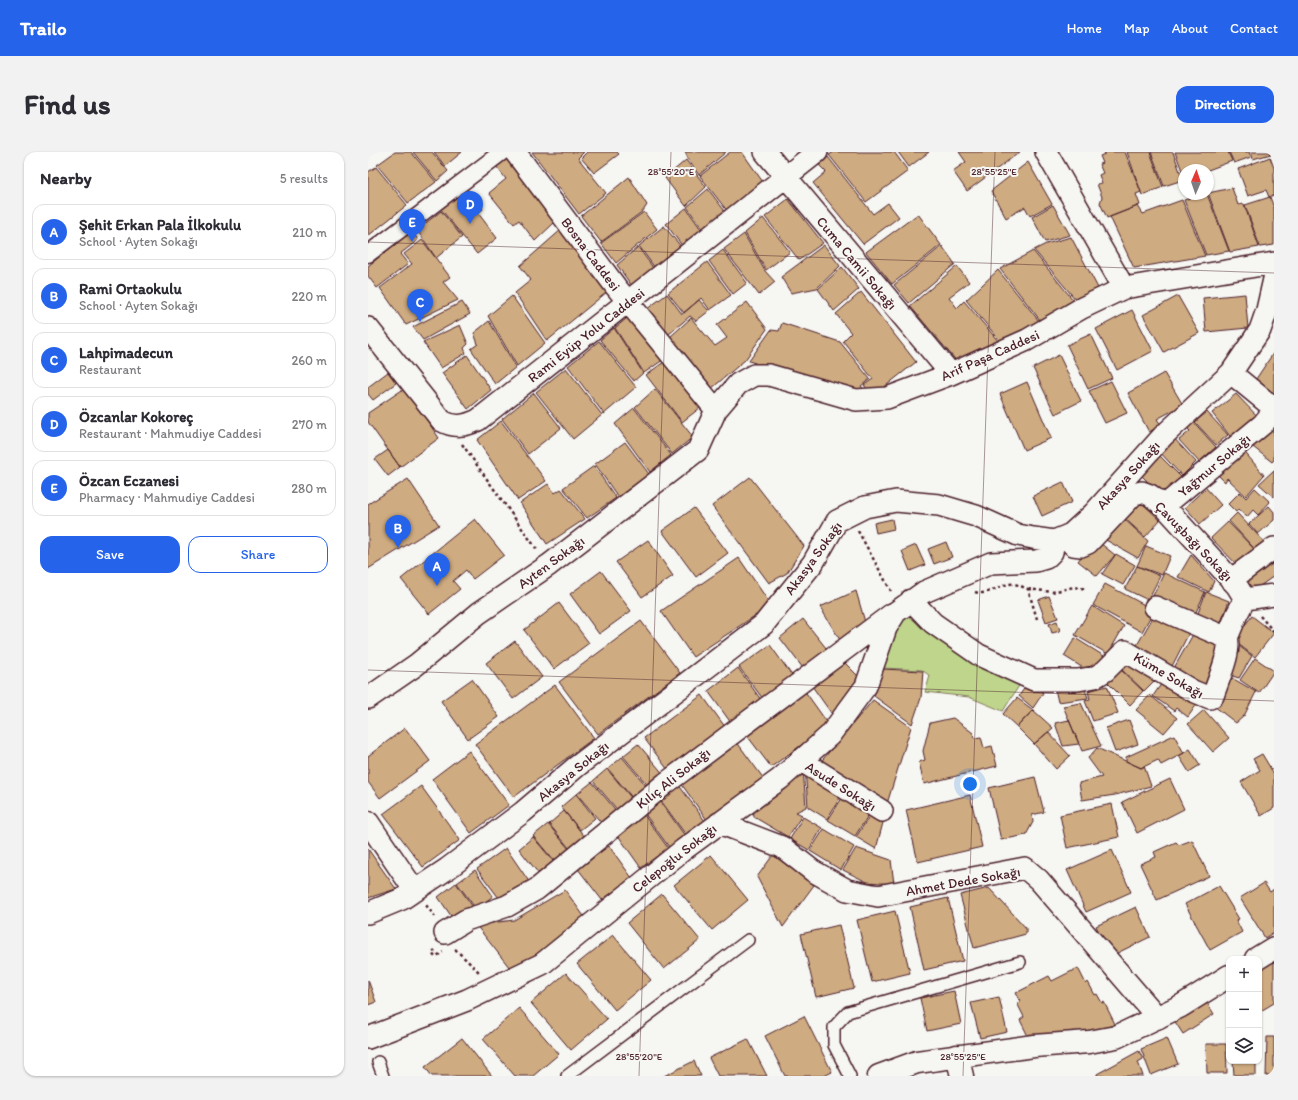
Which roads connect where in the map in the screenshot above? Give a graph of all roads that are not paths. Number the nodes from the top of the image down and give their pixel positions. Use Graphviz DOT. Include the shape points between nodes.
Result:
graph roads {
  1 [pos="502,152"];
  2 [pos="515,152"];
  3 [pos="764,152"];
  4 [pos="817,152"];
  5 [pos="1052,153"];
  6 [pos="785,177"];
  7 [pos="368,254"];
  8 [pos="1274,263"];
  9 [pos="1274,279"];
  10 [pos="1124,288"];
  11 [pos="627,302"];
  12 [pos="368,328"];
  13 [pos="1231,373"];
  14 [pos="951,374"];
  15 [pos="1272,406"];
  16 [pos="716,410"];
  17 [pos="1164,506"];
  18 [pos="1060,539"];
  19 [pos="1274,548"];
  20 [pos="1231,580"];
  21 [pos="1274,595"];
  22 [pos="1245,599"];
  23 [pos="903,607"];
  24 [pos="1155,607"];
  25 [pos="1227,638"];
  26 [pos="368,698"];
  27 [pos="800,760"];
  28 [pos="882,811"];
  29 [pos="368,822"];
  30 [pos="719,823"];
  31 [pos="415,890"];
  32 [pos="368,913"];
  33 [pos="748,940"];
  34 [pos="448,944"];
  35 [pos="1274,948"];
  36 [pos="1261,956"];
  37 [pos="1020,962"];
  38 [pos="1226,978"];
  39 [pos="1158,1018"];
  40 [pos="368,1038"];
  41 [pos="378,1062"];
  42 [pos="960,1066"];
  43 [pos="383,1076"];
  44 [pos="567,1076"];
  45 [pos="850,1076"];
  46 [pos="879,1076"];
  1 -- 7 [label="street"];
  2 -- 11 [label="street, Bosna Caddesi"];
  3 -- 6 [label="street, Cuma Camii Sokağı"];
  4 -- 6 [label="street, Rami Eyüp Yolu Caddesi"];
  5 -- 10 [label="street"];
  6 -- 11 [label="street, Rami Eyüp Yolu Caddesi"];
  6 -- 14 [label="street, Cuma Camii Sokağı"];
  8 -- 10 [label="street, Arif Paşa Caddesi"];
  9 -- 13 [label="street, Akasya Sokağı" via="1260,330"];
  10 -- 14 [label="street, Arif Paşa Caddesi" via="1082,308 1027,340"];
  11 -- 12 [label="street, Rami Eyüp Yolu Caddesi" via="478,420 468,425 455,426 442,421"];
  11 -- 16 [label="street, Bosna Caddesi"];
  13 -- 15 [label="street, Yağmur Sokağı"];
  13 -- 18 [label="street, Akasya Sokağı" via="1163,436 1093,514 1071,534"];
  14 -- 16 [label="street, Arif Paşa Caddesi" via="887,398 856,400 769,375 754,375 738,384"];
  15 -- 17 [label="street, Yağmur Sokağı" via="1272,413 1263,424"];
  16 -- 26 [label="street, Ayten Sokağı" via="698,450 549,565 480,612 416,665"];
  17 -- 18 [label="street, Çavuşbağı Sokağı" via="1150,495 1142,492 1134,494 1088,543 1081,546"];
  17 -- 20 [label="street, Çavuşbağı Sokağı"];
  18 -- 23 [label="street" via="1046,558 1036,561 991,563 924,592"];
  18 -- 31 [label="street, Akasya Sokağı" via="1018,535 976,516 939,505 896,501 865,507 849,514 837,521 813,564 764,624 576,767 483,843"];
  19 -- 20 [label="street"];
  20 -- 22 [label="street, Çavuşbağı Sokağı" via="1238,586"];
  21 -- 22 [label="street"];
  22 -- 25 [label="street, Küme Sokağı"];
  23 -- 25 [label="street, Küme Sokağı" via="933,623 979,655 1034,680 1078,680 1095,677 1105,671 1125,651 1210,698 1213,696 1226,655 1229,644"];
  23 -- 27 [label="street, Celepoğlu Sokağı" via="886,628 866,686 830,735"];
  23 -- 34 [label="street, Kılıç Ali Sokağı" via="666,783 537,889 506,906 466,920"];
  24 -- 25 [label="street"];
  27 -- 28 [label="street, Asude Sokağı"];
  27 -- 30 [label="street, Celepoğlu Sokağı"];
  29 -- 31 [label="street"];
  30 -- 39 [label="street, Ahmet Dede Sokağı" via="782,847 812,870 847,890 878,896 1025,868 1039,880"];
  30 -- 40 [label="street, Celepoğlu Sokağı" via="542,964 467,1000"];
  31 -- 32 [label="street, Akasya Sokağı" via="402,899"];
  33 -- 44 [label="lane"];
  35 -- 36 [label="street"];
  37 -- 45 [label="lane" via="848,1012 834,1027 834,1045"];
  38 -- 39 [label="street"];
  39 -- 42 [label="street" via="1116,1037 1089,1042 1034,1046"];
  41 -- 43 [label="lane"];
  42 -- 46 [label="street" via="917,1062"];
}
